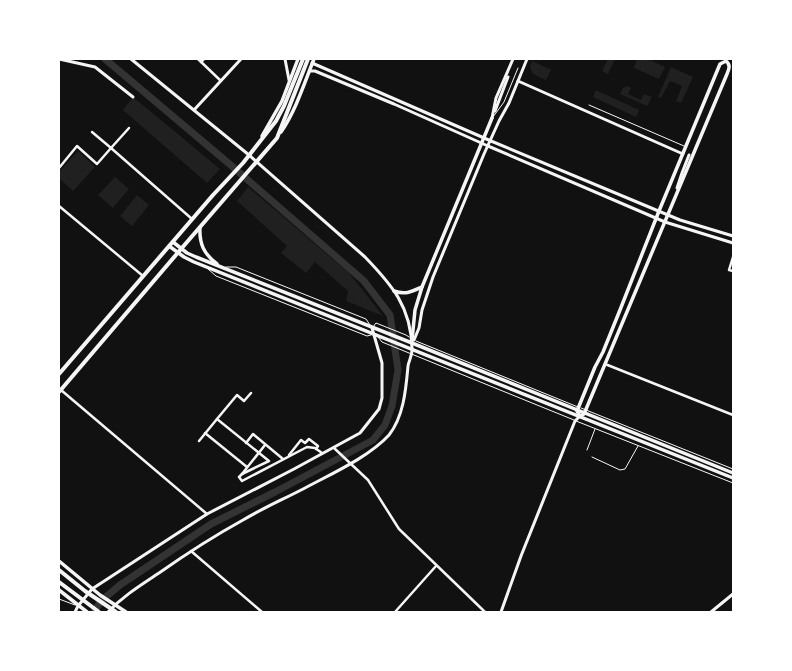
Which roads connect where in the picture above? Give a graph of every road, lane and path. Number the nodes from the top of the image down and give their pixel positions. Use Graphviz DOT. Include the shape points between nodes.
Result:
graph roads {
  1 [pos="131,59"];
  2 [pos="198,59"];
  3 [pos="204,59"];
  4 [pos="241,59"];
  5 [pos="285,59"];
  6 [pos="298,59"];
  7 [pos="303,59"];
  8 [pos="308,59"];
  9 [pos="314,59"];
  10 [pos="513,59"];
  11 [pos="527,59"];
  12 [pos="59,60"];
  13 [pos="201,62"];
  14 [pos="312,63"];
  15 [pos="518,68"];
  16 [pos="310,70"];
  17 [pos="508,77"];
  18 [pos="289,80"];
  19 [pos="518,80"];
  20 [pos="222,81"];
  21 [pos="133,97"];
  22 [pos="589,105"];
  23 [pos="194,110"];
  24 [pos="492,118"];
  25 [pos="129,128"];
  26 [pos="92,132"];
  27 [pos="276,138"];
  28 [pos="485,138"];
  29 [pos="491,141"];
  30 [pos="481,144"];
  31 [pos="256,146"];
  32 [pos="488,146"];
  33 [pos="686,147"];
  34 [pos="111,148"];
  35 [pos="683,154"];
  36 [pos="249,155"];
  37 [pos="689,155"];
  38 [pos="257,163"];
  39 [pos="59,168"];
  40 [pos="673,205"];
  41 [pos="59,206"];
  42 [pos="659,211"];
  43 [pos="668,216"];
  44 [pos="656,218"];
  45 [pos="192,219"];
  46 [pos="665,222"];
  47 [pos="200,226"];
  48 [pos="733,236"];
  49 [pos="173,242"];
  50 [pos="733,244"];
  51 [pos="169,246"];
  52 [pos="181,248"];
  53 [pos="177,253"];
  54 [pos="733,257"];
  55 [pos="221,268"];
  56 [pos="733,271"];
  57 [pos="143,276"];
  58 [pos="422,287"];
  59 [pos="394,291"];
  60 [pos="372,328"];
  61 [pos="374,334"];
  62 [pos="412,340"];
  63 [pos="412,351"];
  64 [pos="605,364"];
  65 [pos="59,374"];
  66 [pos="60,391"];
  67 [pos="251,393"];
  68 [pos="578,409"];
  69 [pos="585,412"];
  70 [pos="733,414"];
  71 [pos="580,416"];
  72 [pos="217,419"];
  73 [pos="575,421"];
  74 [pos="596,429"];
  75 [pos="205,433"];
  76 [pos="199,441"];
  77 [pos="246,443"];
  78 [pos="265,445"];
  79 [pos="638,445"];
  80 [pos="334,448"];
  81 [pos="316,449"];
  82 [pos="587,450"];
  83 [pos="259,453"];
  84 [pos="322,453"];
  85 [pos="288,457"];
  86 [pos="592,457"];
  87 [pos="283,459"];
  88 [pos="269,461"];
  89 [pos="351,463"];
  90 [pos="274,464"];
  91 [pos="247,467"];
  92 [pos="733,469"];
  93 [pos="733,473"];
  94 [pos="242,474"];
  95 [pos="733,478"];
  96 [pos="733,483"];
  97 [pos="207,514"];
  98 [pos="191,551"];
  99 [pos="59,561"];
  100 [pos="436,566"];
  101 [pos="59,570"];
  102 [pos="59,582"];
  103 [pos="92,589"];
  104 [pos="59,590"];
  105 [pos="733,594"];
  106 [pos="59,599"];
  107 [pos="115,605"];
  108 [pos="78,606"];
  109 [pos="85,611"];
  110 [pos="76,612"];
  111 [pos="99,612"];
  112 [pos="108,612"];
  113 [pos="116,612"];
  114 [pos="126,612"];
  115 [pos="262,612"];
  116 [pos="395,612"];
  117 [pos="484,612"];
  118 [pos="501,612"];
  119 [pos="711,612"];
  1 -- 23 [label="main road"];
  2 -- 13 [label="street"];
  3 -- 13 [label="street"];
  4 -- 20 [label="main road"];
  5 -- 18 [label="main road"];
  6 -- 18 [label="main road"];
  7 -- 31 [label="highway" via="276,121"];
  8 -- 27 [label="highway"];
  9 -- 14 [label="main road"];
  10 -- 24 [label="main road" via="496,98"];
  11 -- 19 [label="main road"];
  12 -- 21 [label="main road" via="95,67"];
  13 -- 20 [label="street"];
  14 -- 16 [label="main road"];
  14 -- 28 [label="main road"];
  15 -- 24 [label="lane" via="504,102"];
  16 -- 27 [label="main road" via="289,120"];
  16 -- 30 [label="main road" via="394,104"];
  17 -- 24 [label="main road"];
  18 -- 31 [label="main road" via="279,107"];
  19 -- 29 [label="main road"];
  19 -- 35 [label="main road"];
  20 -- 23 [label="main road"];
  22 -- 33 [label="lane"];
  23 -- 36 [label="main road"];
  24 -- 28 [label="main road"];
  25 -- 34 [label="street"];
  26 -- 34 [label="street"];
  27 -- 38 [label="highway"];
  28 -- 29 [label="main road"];
  28 -- 30 [label="main road"];
  29 -- 32 [label="main road"];
  29 -- 42 [label="main road"];
  30 -- 32 [label="main road"];
  30 -- 58 [label="main road"];
  31 -- 36 [label="highway"];
  32 -- 44 [label="main road"];
  32 -- 62 [label="main road" via="428,290 419,328"];
  33 -- 35 [label="main road"];
  33 -- 40 [label="main road" via="720,64 726,61 730,67"];
  34 -- 39 [label="street" via="97,164 77,146"];
  34 -- 45 [label="street"];
  35 -- 42 [label="main road"];
  36 -- 38 [label="main road"];
  36 -- 45 [label="highway"];
  37 -- 40 [label="main road"];
  38 -- 47 [label="highway"];
  38 -- 59 [label="main road" via="365,257"];
  40 -- 43 [label="main road"];
  41 -- 57 [label="street"];
  42 -- 43 [label="main road"];
  42 -- 44 [label="main road"];
  43 -- 46 [label="main road"];
  43 -- 48 [label="main road"];
  44 -- 46 [label="main road"];
  44 -- 68 [label="main road"];
  45 -- 49 [label="highway"];
  46 -- 50 [label="main road"];
  46 -- 64 [label="main road"];
  47 -- 52 [label="highway"];
  47 -- 55 [label="main road" via="199,239 203,249"];
  49 -- 51 [label="highway"];
  49 -- 52 [label="main road"];
  51 -- 53 [label="main road"];
  51 -- 57 [label="highway"];
  52 -- 53 [label="highway"];
  52 -- 55 [label="main road"];
  53 -- 61 [label="main road"];
  53 -- 66 [label="highway"];
  54 -- 56 [label="street" via="729,270"];
  55 -- 60 [label="main road"];
  57 -- 65 [label="highway"];
  58 -- 59 [label="main road" via="410,293 401,294"];
  58 -- 62 [label="main road" via="415,310"];
  59 -- 62 [label="main road" via="409,320"];
  60 -- 61 [label="main road"];
  60 -- 62 [label="main road" via="405,340"];
  60 -- 62 [label="lane" via="376,324 406,335"];
  61 -- 63 [label="main road"];
  61 -- 80 [label="main road" via="382,363 382,398 379,409 360,432"];
  62 -- 63 [label="main road"];
  62 -- 68 [label="main road"];
  63 -- 71 [label="main road"];
  63 -- 73 [label="lane"];
  63 -- 89 [label="main road" via="405,394 395,425 389,435"];
  64 -- 69 [label="main road"];
  64 -- 70 [label="street"];
  66 -- 97 [label="street"];
  67 -- 72 [label="street" via="244,401 237,395"];
  68 -- 69 [label="main road"];
  68 -- 71 [label="main road"];
  69 -- 71 [label="main road"];
  69 -- 92 [label="lane"];
  69 -- 93 [label="main road"];
  71 -- 73 [label="main road"];
  71 -- 95 [label="main road"];
  72 -- 75 [label="street"];
  72 -- 77 [label="street"];
  73 -- 74 [label="lane"];
  73 -- 118 [label="main road"];
  74 -- 79 [label="lane"];
  74 -- 82 [label="lane"];
  75 -- 76 [label="street"];
  75 -- 91 [label="street"];
  77 -- 78 [label="street" via="253,434"];
  77 -- 83 [label="street"];
  78 -- 83 [label="street"];
  78 -- 87 [label="street"];
  79 -- 86 [label="lane" via="625,469 620,470"];
  79 -- 96 [label="lane"];
  80 -- 84 [label="main road"];
  80 -- 89 [label="street"];
  81 -- 84 [label="street"];
  81 -- 85 [label="street" via="307,447"];
  81 -- 85 [label="street" via="318,446 309,439 305,443 301,440"];
  83 -- 88 [label="street"];
  83 -- 91 [label="street"];
  84 -- 97 [label="main road"];
  85 -- 87 [label="street"];
  87 -- 90 [label="street"];
  88 -- 90 [label="street"];
  88 -- 94 [label="street"];
  89 -- 98 [label="main road" via="244,519"];
  89 -- 100 [label="street" via="368,480 399,529"];
  90 -- 94 [label="street" via="242,481 239,477"];
  91 -- 94 [label="street"];
  97 -- 103 [label="main road"];
  98 -- 107 [label="main road"];
  98 -- 115 [label="street"];
  99 -- 103 [label="main road"];
  100 -- 116 [label="street"];
  100 -- 117 [label="street"];
  101 -- 113 [label="highway"];
  102 -- 111 [label="highway"];
  103 -- 107 [label="main road"];
  103 -- 108 [label="main road"];
  104 -- 108 [label="main road"];
  105 -- 119 [label="main road"];
  106 -- 108 [label="lane"];
  107 -- 112 [label="main road"];
  107 -- 114 [label="main road"];
  108 -- 109 [label="main road"];
  108 -- 110 [label="main road"];
}
